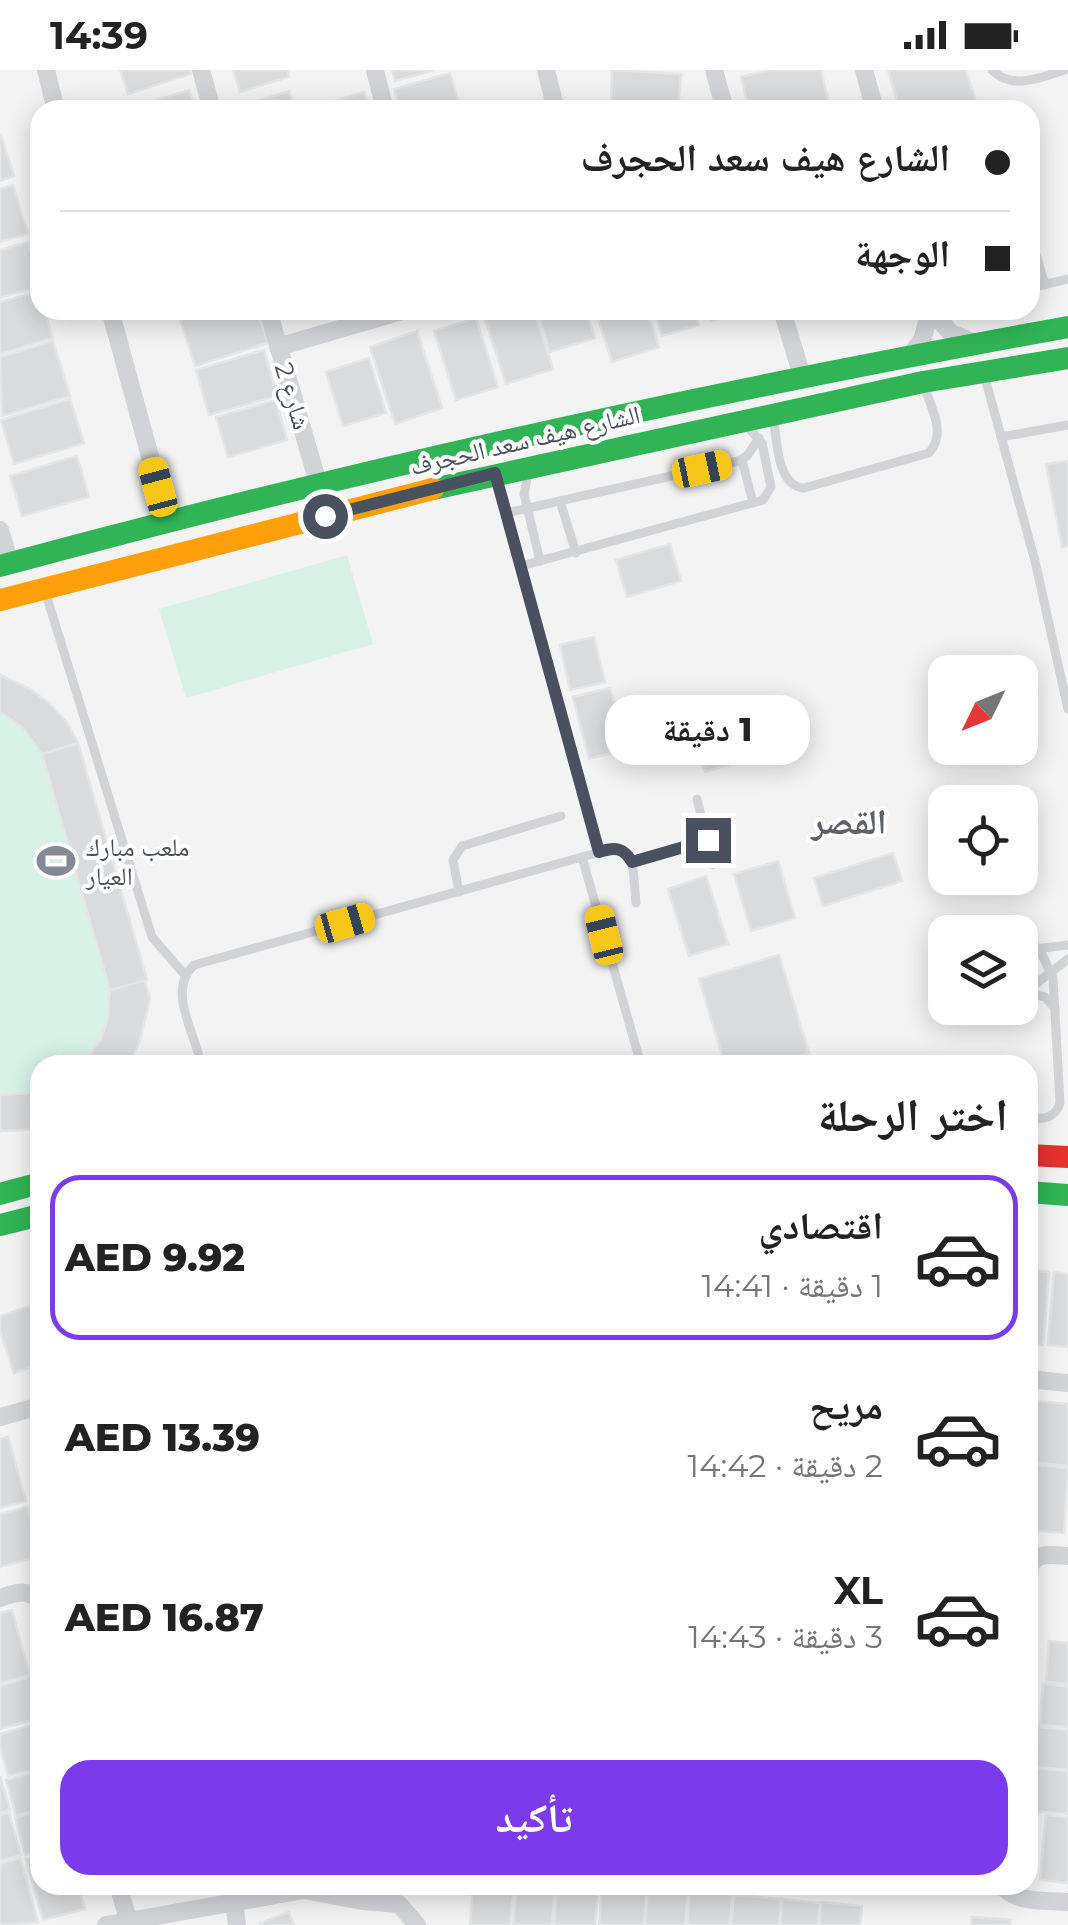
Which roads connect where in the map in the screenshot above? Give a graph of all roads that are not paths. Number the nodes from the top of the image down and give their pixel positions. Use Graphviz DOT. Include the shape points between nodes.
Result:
graph roads {
  1 [pos="46,70"];
  2 [pos="201,70"];
  3 [pos="375,70"];
  4 [pos="546,70"];
  5 [pos="714,70"];
  6 [pos="864,70"];
  7 [pos="992,70"];
  8 [pos="1065,70"];
  9 [pos="54,100"];
  10 [pos="209,100"];
  11 [pos="382,100"];
  12 [pos="554,100"];
  13 [pos="722,100"];
  14 [pos="872,100"];
  15 [pos="1040,268"];
  16 [pos="1068,280"];
  17 [pos="1045,285"];
  18 [pos="1040,286"];
  19 [pos="113,320"];
  20 [pos="271,320"];
  21 [pos="370,320"];
  22 [pos="785,320"];
  23 [pos="928,320"];
  24 [pos="939,320"];
  25 [pos="1068,327"];
  26 [pos="975,344"];
  27 [pos="278,346"];
  28 [pos="910,356"];
  29 [pos="1068,358"];
  30 [pos="984,372"];
  31 [pos="802,376"];
  32 [pos="923,382"];
  33 [pos="772,412"];
  34 [pos="740,420"];
  35 [pos="575,423"];
  36 [pos="1068,425"];
  37 [pos="540,431"];
  38 [pos="759,438"];
  39 [pos="1001,438"];
  40 [pos="585,454"];
  41 [pos="742,460"];
  42 [pos="537,465"];
  43 [pos="495,473"];
  44 [pos="318,482"];
  45 [pos="560,500"];
  46 [pos="752,502"];
  47 [pos="527,507"];
  48 [pos="506,513"];
  49 [pos="168,522"];
  50 [pos="0,530"];
  51 [pos="576,553"];
  52 [pos="540,561"];
  53 [pos="5,565"];
  54 [pos="521,566"];
  55 [pos="44,588"];
  56 [pos="0,600"];
  57 [pos="1068,708"];
  58 [pos="698,799"];
  59 [pos="560,816"];
  60 [pos="708,840"];
  61 [pos="599,852"];
  62 [pos="582,857"];
  63 [pos="632,862"];
  64 [pos="712,865"];
  65 [pos="458,892"];
  66 [pos="636,903"];
  67 [pos="1068,946"];
  68 [pos="1039,948"];
  69 [pos="1068,959"];
  70 [pos="1051,972"];
  71 [pos="186,975"];
  72 [pos="1038,982"];
  73 [pos="1038,994"];
  74 [pos="1055,1008"];
  75 [pos="199,1055"];
  76 [pos="638,1055"];
  77 [pos="1038,1118"];
  78 [pos="1038,1156"];
  79 [pos="1068,1158"];
  80 [pos="1038,1193"];
  81 [pos="1068,1195"];
  82 [pos="30,1218"];
  83 [pos="0,1225"];
  84 [pos="1038,1380"];
  85 [pos="1068,1383"];
  86 [pos="30,1409"];
  87 [pos="0,1417"];
  88 [pos="1038,1556"];
  89 [pos="1068,1556"];
  90 [pos="30,1594"];
  91 [pos="0,1598"];
  92 [pos="121,1895"];
  93 [pos="220,1895"];
  94 [pos="231,1895"];
  95 [pos="328,1895"];
  96 [pos="1011,1895"];
  97 [pos="1068,1902"];
  98 [pos="128,1919"];
  99 [pos="106,1925"];
  100 [pos="236,1925"];
  101 [pos="417,1925"];
  1 -- 9 [label="street"];
  2 -- 10 [label="street"];
  3 -- 11 [label="street"];
  4 -- 12 [label="street"];
  5 -- 13 [label="street"];
  6 -- 14 [label="street"];
  7 -- 8 [label="lane" via="1020,82"];
  15 -- 17 [label="lane"];
  16 -- 17 [label="lane"];
  17 -- 18 [label="lane"];
  19 -- 49 [label="street"];
  20 -- 27 [label="street, شارع 2"];
  21 -- 27 [label="street"];
  22 -- 31 [label="street"];
  23 -- 28 [label="street"];
  24 -- 26 [label="street"];
  25 -- 26 [label="street, الشارع هيف سعد الحجرف"];
  26 -- 28 [label="street, الشارع هيف سعد الحجرف"];
  27 -- 44 [label="street, شارع 2"];
  28 -- 31 [label="street, الشارع هيف سعد الحجرف"];
  29 -- 30 [label="street, الشارع هيف سعد الحجرف"];
  30 -- 32 [label="street, الشارع هيف سعد الحجرف"];
  30 -- 39 [label="lane"];
  31 -- 35 [label="street, الشارع هيف سعد الحجرف"];
  32 -- 33 [label="street, الشارع هيف سعد الحجرف"];
  32 -- 33 [label="lane" via="938,431 929,453 804,488 786,479"];
  33 -- 34 [label="street, الشارع هيف سعد الحجرف"];
  34 -- 38 [label="lane"];
  34 -- 40 [label="street, الشارع هيف سعد الحجرف"];
  35 -- 37 [label="street, الشارع هيف سعد الحجرف"];
  35 -- 40 [label="street" via="571,441"];
  36 -- 39 [label="lane"];
  37 -- 42 [label="street" via="549,442 548,457"];
  37 -- 44 [label="street, الشارع هيف سعد الحجرف"];
  38 -- 41 [label="lane"];
  38 -- 46 [label="lane" via="771,487"];
  39 -- 57 [label="lane"];
  40 -- 42 [label="street, الشارع هيف سعد الحجرف"];
  41 -- 45 [label="lane"];
  41 -- 46 [label="lane"];
  42 -- 43 [label="street, الشارع هيف سعد الحجرف"];
  42 -- 47 [label="lane" via="524,485"];
  43 -- 48 [label="lane"];
  43 -- 55 [label="street, الشارع هيف سعد الحجرف"];
  44 -- 49 [label="street, الشارع هيف سعد الحجرف"];
  45 -- 47 [label="lane"];
  45 -- 51 [label="lane"];
  46 -- 51 [label="lane"];
  47 -- 48 [label="lane"];
  47 -- 52 [label="lane"];
  48 -- 54 [label="lane"];
  49 -- 53 [label="street, الشارع هيف سعد الحجرف"];
  50 -- 53 [label="street"];
  51 -- 52 [label="lane"];
  52 -- 54 [label="lane"];
  54 -- 61 [label="lane"];
  55 -- 56 [label="street, الشارع هيف سعد الحجرف"];
  55 -- 71 [label="lane" via="152,937"];
  58 -- 60 [label="lane"];
  59 -- 65 [label="lane" via="462,846 453,860"];
  60 -- 63 [label="lane"];
  60 -- 64 [label="lane"];
  61 -- 62 [label="lane"];
  61 -- 63 [label="lane" via="622,850"];
  62 -- 65 [label="lane"];
  62 -- 76 [label="lane"];
  63 -- 66 [label="lane"];
  65 -- 71 [label="lane" via="194,965"];
  67 -- 68 [label="lane"];
  68 -- 70 [label="lane"];
  69 -- 70 [label="lane"];
  70 -- 72 [label="lane"];
  70 -- 74 [label="lane"];
  71 -- 75 [label="lane" via="181,997"];
  73 -- 74 [label="lane"];
  74 -- 77 [label="lane" via="1060,1103 1048,1118"];
  78 -- 79 [label="street"];
  80 -- 81 [label="street"];
  82 -- 83 [label="street"];
  84 -- 85 [label="street"];
  86 -- 87 [label="street"];
  88 -- 89 [label="street"];
  90 -- 91 [label="street"];
  92 -- 98 [label="street"];
  93 -- 98 [label="street"];
  94 -- 100 [label="street"];
  95 -- 101 [label="street" via="399,1904"];
  96 -- 97 [label="street"];
  98 -- 99 [label="street"];
}
